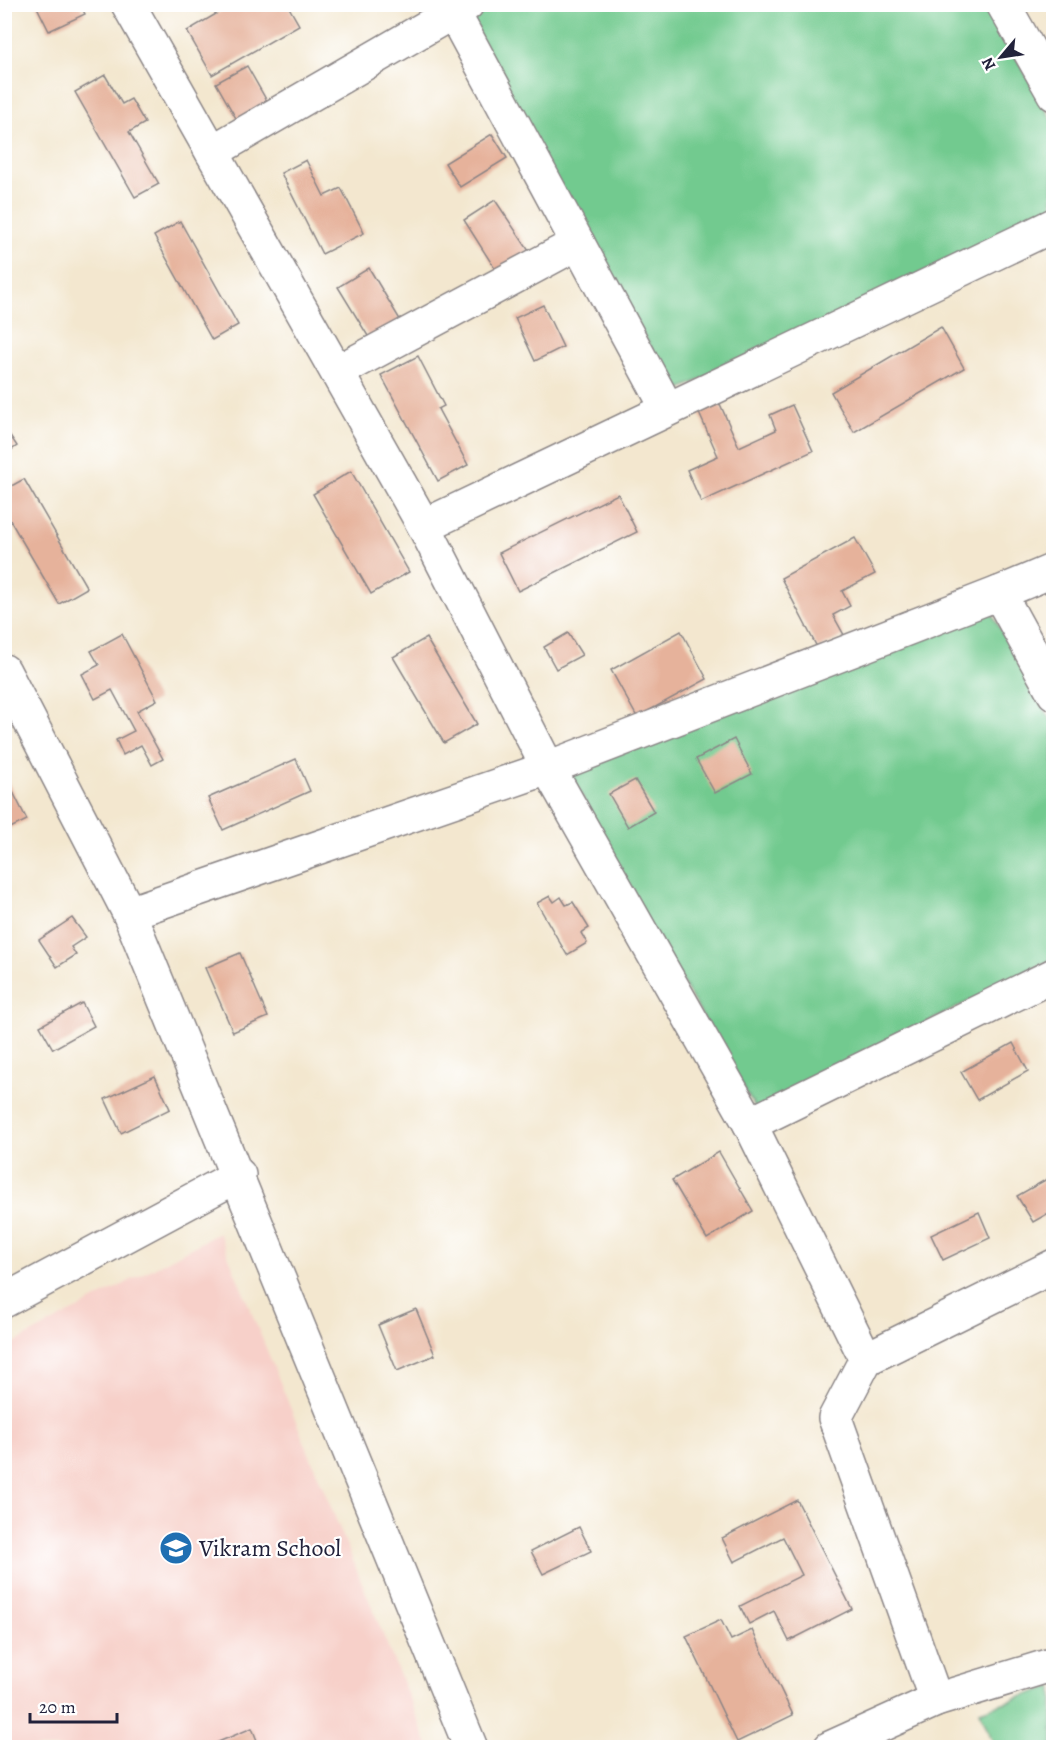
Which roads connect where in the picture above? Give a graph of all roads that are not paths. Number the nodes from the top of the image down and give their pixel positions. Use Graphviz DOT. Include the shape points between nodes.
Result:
graph roads {
  1 [pos="128,4"];
  2 [pos="1003,4"];
  3 [pos="460,8"];
  4 [pos="1053,94"];
  5 [pos="212,152"];
  6 [pos="1053,225"];
  7 [pos="578,243"];
  8 [pos="337,372"];
  9 [pos="667,408"];
  10 [pos="424,526"];
  11 [pos="1053,570"];
  12 [pos="999,593"];
  13 [pos="4,671"];
  14 [pos="1053,693"];
  15 [pos="548,768"];
  16 [pos="129,913"];
  17 [pos="1053,975"];
  18 [pos="750,1124"];
  19 [pos="239,1175"];
  20 [pos="1053,1266"];
  21 [pos="4,1301"];
  22 [pos="866,1359"];
  23 [pos="1053,1664"];
  24 [pos="936,1700"];
  25 [pos="471,1748"];
  26 [pos="830,1748"];
  1 -- 5 [label="street"];
  2 -- 4 [label="street"];
  3 -- 5 [label="street"];
  3 -- 7 [label="street"];
  5 -- 8 [label="street"];
  6 -- 9 [label="street"];
  7 -- 8 [label="street"];
  7 -- 9 [label="street"];
  8 -- 10 [label="street"];
  9 -- 10 [label="street"];
  10 -- 15 [label="street"];
  11 -- 12 [label="street"];
  12 -- 14 [label="street"];
  12 -- 15 [label="street"];
  13 -- 16 [label="street"];
  15 -- 16 [label="street"];
  15 -- 18 [label="street"];
  16 -- 19 [label="street"];
  17 -- 18 [label="street"];
  18 -- 22 [label="street"];
  19 -- 21 [label="street"];
  19 -- 25 [label="street"];
  20 -- 22 [label="street"];
  22 -- 24 [label="street" via="835,1418"];
  23 -- 24 [label="street"];
  24 -- 26 [label="street"];
}
